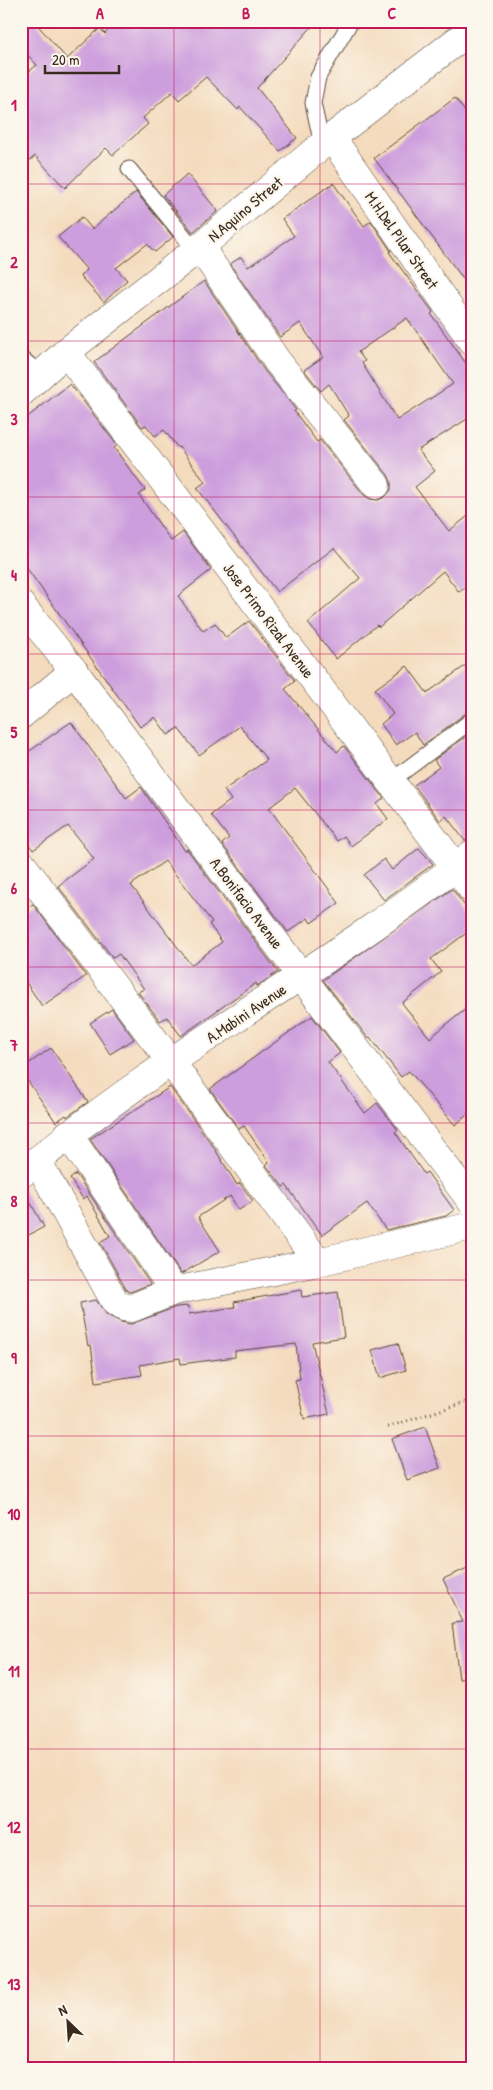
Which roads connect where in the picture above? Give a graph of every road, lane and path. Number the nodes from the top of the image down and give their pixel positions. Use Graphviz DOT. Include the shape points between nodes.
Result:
graph roads {
  1 [pos="351,21"];
  2 [pos="472,29"];
  3 [pos="327,142"];
  4 [pos="129,169"];
  5 [pos="198,249"];
  6 [pos="472,341"];
  7 [pos="66,352"];
  8 [pos="31,366"];
  9 [pos="21,393"];
  10 [pos="376,485"];
  11 [pos="21,605"];
  12 [pos="74,671"];
  13 [pos="21,715"];
  14 [pos="472,720"];
  15 [pos="391,781"];
  16 [pos="463,860"];
  17 [pos="21,863"];
  18 [pos="472,889"];
  19 [pos="301,976"];
  20 [pos="171,1062"];
  21 [pos="68,1134"];
  22 [pos="29,1167"];
  23 [pos="472,1202"];
  24 [pos="472,1226"];
  25 [pos="318,1262"];
  26 [pos="174,1291"];
  27 [pos="472,1400"];
  28 [pos="388,1427"];
  1 -- 3 [label="lane" via="318,77 313,103"];
  2 -- 3 [label="street, N.Aquino Street"];
  3 -- 5 [label="street, N.Aquino Street"];
  3 -- 6 [label="street, M.H.Del Pilar Street"];
  4 -- 5 [label="lane"];
  5 -- 7 [label="street, N.Aquino Street"];
  5 -- 10 [label="street" via="278,361"];
  7 -- 8 [label="street, N.Aquino Street"];
  7 -- 15 [label="street, Jose Primo Rizal Avenue"];
  8 -- 9 [label="street, N.Aquino Street"];
  11 -- 12 [label="street, A.Bonifacio Avenue"];
  12 -- 13 [label="street"];
  12 -- 19 [label="street, A.Bonifacio Avenue"];
  14 -- 15 [label="lane"];
  15 -- 16 [label="street, Jose Primo Rizal Avenue"];
  16 -- 18 [label="street, Jose Primo Rizal Avenue"];
  16 -- 19 [label="street, A.Mabini Avenue"];
  17 -- 20 [label="street"];
  19 -- 20 [label="street, A.Mabini Avenue"];
  19 -- 23 [label="street, A.Bonifacio Avenue"];
  20 -- 21 [label="street, A.Mabini Avenue"];
  20 -- 25 [label="street"];
  21 -- 22 [label="street, A.Mabini Avenue"];
  21 -- 26 [label="street"];
  22 -- 26 [label="street" via="115,1302 132,1308"];
  24 -- 25 [label="street"];
  25 -- 26 [label="street"];
  27 -- 28 [label="path"];
}
